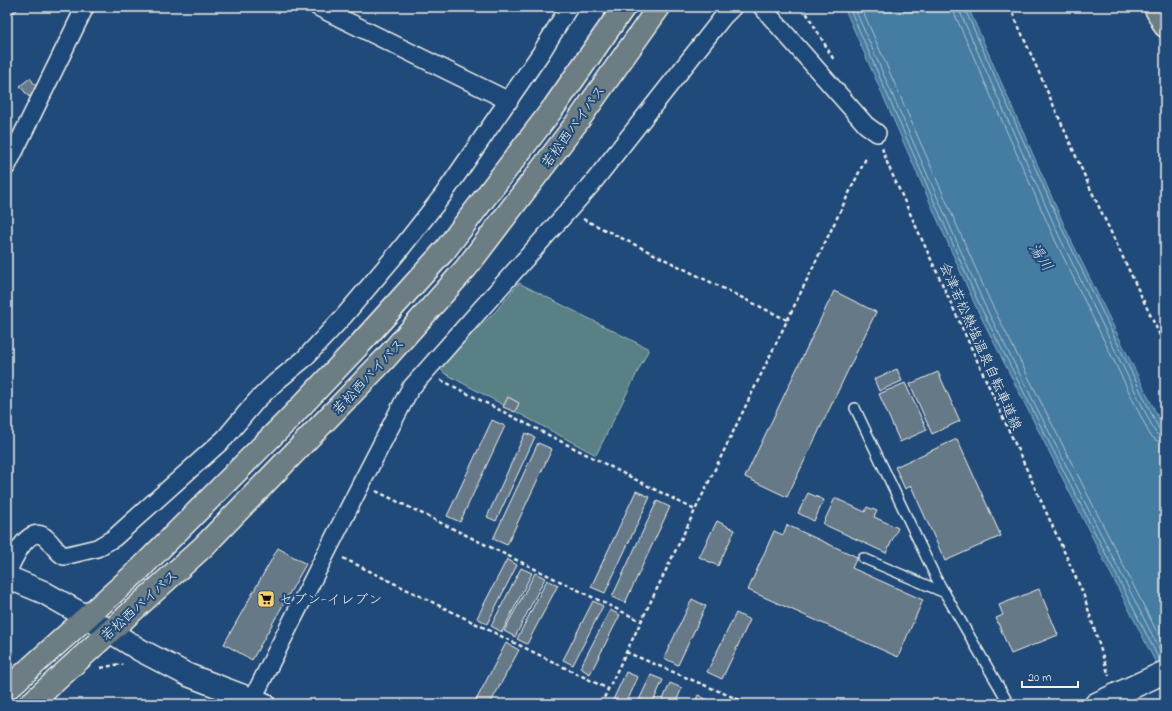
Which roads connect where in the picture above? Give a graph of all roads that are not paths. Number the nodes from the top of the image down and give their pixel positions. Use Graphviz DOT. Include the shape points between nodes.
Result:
graph roads {
  1 [pos="85,7"];
  2 [pos="318,7"];
  3 [pos="569,7"];
  4 [pos="624,7"];
  5 [pos="659,7"];
  6 [pos="733,7"];
  7 [pos="762,7"];
  8 [pos="1155,7"];
  9 [pos="1165,26"];
  10 [pos="509,101"];
  11 [pos="877,133"];
  12 [pos="7,166"];
  13 [pos="855,408"];
  14 [pos="863,558"];
  15 [pos="7,573"];
  16 [pos="7,577"];
  17 [pos="945,593"];
  18 [pos="87,617"];
  19 [pos="110,632"];
  20 [pos="1165,672"];
  21 [pos="7,689"];
  22 [pos="256,703"];
  23 [pos="30,704"];
  24 [pos="1009,704"];
  25 [pos="1096,704"];
  1 -- 12 [label="street"];
  2 -- 10 [label="street"];
  3 -- 10 [label="street"];
  4 -- 18 [label="main road, 若松西バイパス" via="554,108 445,250 290,419 179,531"];
  5 -- 19 [label="main road, 若松西バイパス" via="575,125 466,268 386,359 310,438 204,546"];
  6 -- 22 [label="street" via="591,185 425,371 406,396 328,550"];
  7 -- 11 [label="street" via="866,125"];
  8 -- 9 [label="main road"];
  10 -- 15 [label="street" via="443,195 399,252 308,355 276,382 225,438 114,538 96,548 64,556 46,537 33,535 24,544"];
  13 -- 17 [label="lane"];
  14 -- 17 [label="lane"];
  16 -- 18 [label="main road" via="43,592"];
  17 -- 24 [label="lane"];
  18 -- 19 [label="main road"];
  18 -- 21 [label="main road, 若松西バイパス"];
  19 -- 22 [label="main road" via="161,662"];
  19 -- 23 [label="main road, 若松西バイパス"];
  20 -- 25 [label="main road"];
}
